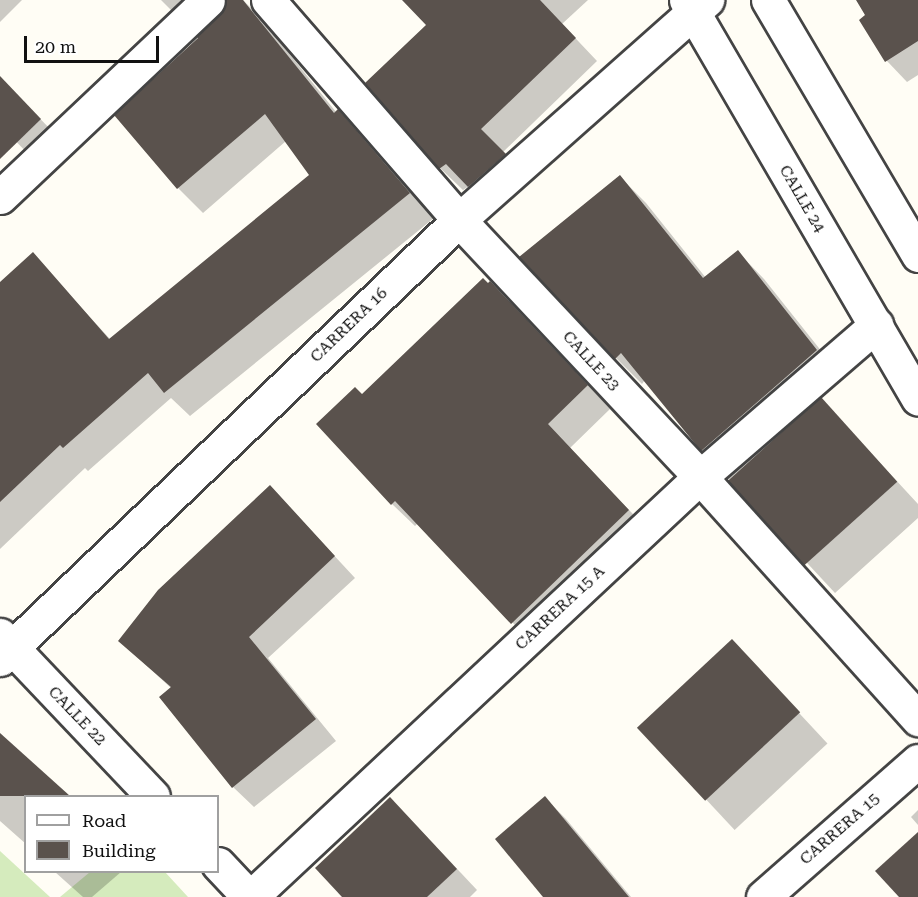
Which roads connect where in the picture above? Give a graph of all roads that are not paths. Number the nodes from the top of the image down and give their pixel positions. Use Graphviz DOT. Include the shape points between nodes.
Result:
graph roads {
  1 [pos="207,0"];
  2 [pos="268,0"];
  3 [pos="768,0"];
  4 [pos="695,4"];
  5 [pos="0,197"];
  6 [pos="459,220"];
  7 [pos="918,255"];
  8 [pos="876,325"];
  9 [pos="918,398"];
  10 [pos="700,477"];
  11 [pos="4,647"];
  12 [pos="918,719"];
  13 [pos="918,761"];
  14 [pos="152,795"];
  15 [pos="219,865"];
  16 [pos="250,897"];
  17 [pos="763,897"];
  1 -- 5 [label="street"];
  2 -- 6 [label="street, CALLE 23"];
  3 -- 7 [label="street"];
  4 -- 6 [label="street, CARRERA 16"];
  4 -- 8 [label="street, CALLE 24"];
  6 -- 10 [label="street, CALLE 23"];
  6 -- 11 [label="street, CARRERA 16"];
  8 -- 9 [label="street, CALLE 24"];
  8 -- 10 [label="street, CARRERA 15 A"];
  10 -- 12 [label="street, CALLE 23"];
  10 -- 16 [label="street, CARRERA 15 A"];
  11 -- 14 [label="street, CALLE 22"];
  13 -- 17 [label="street, CARRERA 15"];
  15 -- 16 [label="street"];
}
